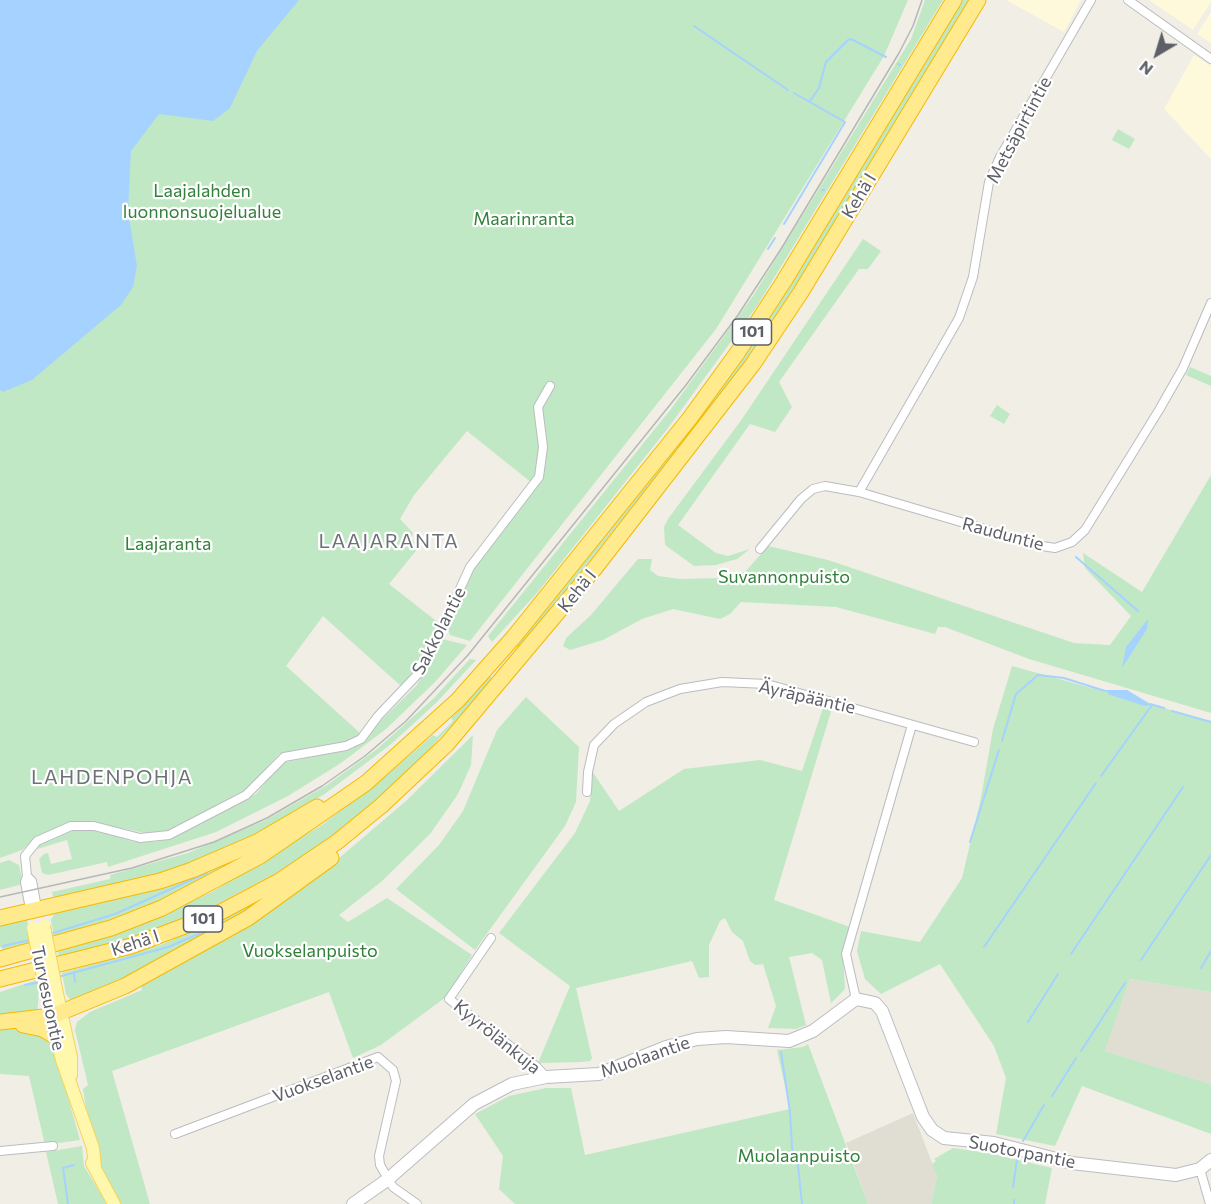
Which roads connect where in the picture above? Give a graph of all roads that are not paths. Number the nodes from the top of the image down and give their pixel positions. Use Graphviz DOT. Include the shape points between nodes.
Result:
graph roads {
  1 [pos="954,0"];
  2 [pos="978,0"];
  3 [pos="1091,0"];
  4 [pos="1128,0"];
  5 [pos="1211,59"];
  6 [pos="1211,303"];
  7 [pos="550,386"];
  8 [pos="859,492"];
  9 [pos="760,549"];
  10 [pos="912,724"];
  11 [pos="974,742"];
  12 [pos="366,783"];
  13 [pos="587,792"];
  14 [pos="381,806"];
  15 [pos="33,909"];
  16 [pos="0,918"];
  17 [pos="491,938"];
  18 [pos="0,959"];
  19 [pos="0,980"];
  20 [pos="856,999"];
  21 [pos="57,1015"];
  22 [pos="3,1022"];
  23 [pos="56,1036"];
  24 [pos="546,1077"];
  25 [pos="72,1085"];
  26 [pos="176,1134"];
  27 [pos="53,1146"];
  28 [pos="0,1151"];
  29 [pos="1211,1160"];
  30 [pos="1200,1169"];
  31 [pos="387,1180"];
  32 [pos="114,1204"];
  33 [pos="353,1204"];
  34 [pos="417,1204"];
  35 [pos="1210,1204"];
  1 -- 12 [label="highway, Kehä I / 101" via="784,281 690,418 485,672 432,726"];
  2 -- 14 [label="highway, Kehä I / 101" via="776,331 713,420 500,684 447,744"];
  3 -- 8 [label="street, Metsäpirtintie" via="989,182 973,277 959,318"];
  4 -- 5 [label="street"];
  6 -- 8 [label="street, Rauduntie" via="1183,368 1159,410 1085,530 1067,545 1042,546"];
  7 -- 15 [label="street, Sakkolantie" via="538,406 543,457 539,477 471,567 417,675 360,738 346,747 284,757 246,795 169,835 140,838 94,826 63,828 37,841 25,856 27,876 32,881"];
  8 -- 9 [label="street, Rauduntie" via="832,486 813,489"];
  10 -- 11 [label="street, Äyräpääntie"];
  10 -- 13 [label="street, Äyräpääntie" via="767,684 722,682 680,689 635,708 602,735 591,753"];
  10 -- 20 [label="street" via="846,954"];
  12 -- 15 [label="highway" via="257,842 192,870 160,881"];
  12 -- 18 [label="highway, Kehä I / 101" via="260,856 201,889 111,928"];
  14 -- 19 [label="highway, Kehä I / 101" via="281,880 217,914 131,946"];
  14 -- 21 [label="highway" via="343,849 248,918 161,968"];
  15 -- 16 [label="highway"];
  15 -- 21 [label="main road, Turvesuontie, bridge"];
  17 -- 24 [label="street, Kyyrölänkuja" via="449,999"];
  20 -- 24 [label="street, Muolaantie" via="797,1039 698,1039 666,1047 599,1074"];
  20 -- 30 [label="street, Suotorpantie" via="875,1003 882,1011 923,1117 944,1138 994,1143 1072,1163 1176,1175"];
  21 -- 22 [label="highway"];
  21 -- 23 [label="main road, Turvesuontie"];
  21 -- 25 [label="main road, Turvesuontie" via="71,1057"];
  22 -- 23 [label="highway" via="43,1029"];
  23 -- 25 [label="main road, Turvesuontie"];
  24 -- 31 [label="street, Muolaantie" via="512,1084 474,1104"];
  25 -- 32 [label="main road, Turvesuontie" via="81,1134"];
  26 -- 31 [label="street, Vuokselantie" via="378,1057 393,1070 396,1081 379,1156"];
  27 -- 28 [label="street"];
  29 -- 30 [label="street"];
  30 -- 35 [label="street"];
  31 -- 33 [label="street, Muolaantie"];
  31 -- 34 [label="street"];
}
